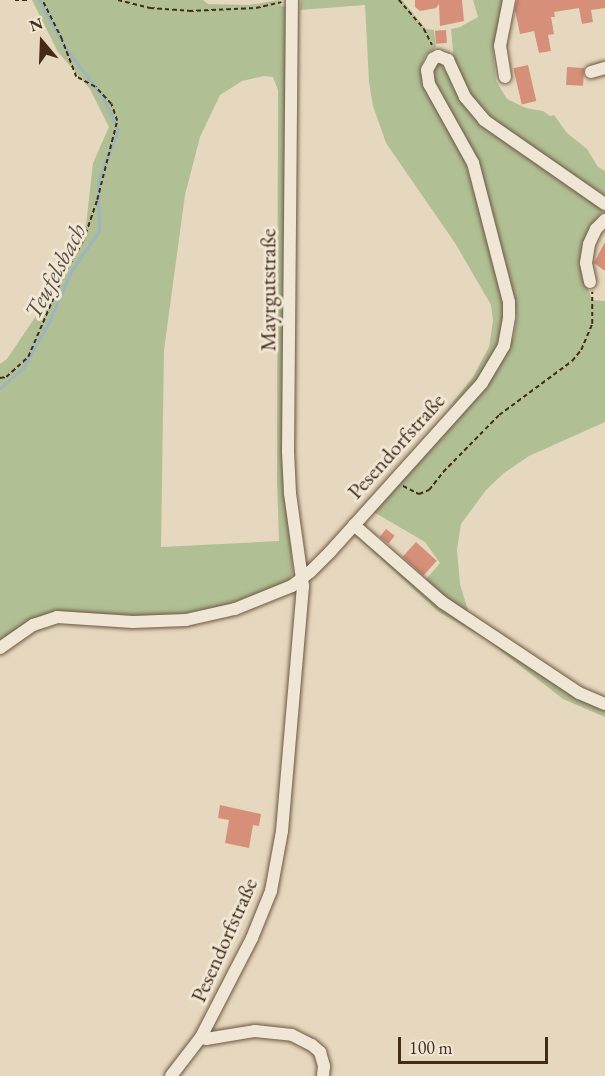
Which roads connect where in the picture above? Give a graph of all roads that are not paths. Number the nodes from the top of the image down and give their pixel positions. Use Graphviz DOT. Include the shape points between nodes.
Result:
graph roads {
  1 [pos="292,0"];
  2 [pos="509,0"];
  3 [pos="605,68"];
  4 [pos="591,72"];
  5 [pos="505,77"];
  6 [pos="605,204"];
  7 [pos="605,220"];
  8 [pos="590,282"];
  9 [pos="354,525"];
  10 [pos="301,579"];
  11 [pos="0,648"];
  12 [pos="605,704"];
  13 [pos="201,1037"];
  14 [pos="171,1076"];
  15 [pos="323,1076"];
  1 -- 10 [label="street, Mayrgutstraße" via="288,452"];
  2 -- 5 [label="street" via="500,46"];
  3 -- 4 [label="street"];
  6 -- 9 [label="street, Pesendorfstraße" via="484,120 465,97 448,60 438,57 429,63 429,84 467,150 475,172 505,281 509,317 504,346 493,367"];
  7 -- 8 [label="street" via="589,244 586,263"];
  9 -- 10 [label="street, Pesendorfstraße"];
  9 -- 12 [label="street" via="441,602 579,693"];
  10 -- 11 [label="street" via="252,603 186,620 133,622 57,617 33,625"];
  10 -- 13 [label="street, Pesendorfstraße" via="282,831 275,876 252,938"];
  13 -- 14 [label="street, Pesendorfstraße"];
  13 -- 15 [label="street" via="255,1031 292,1035 320,1052"];
}
